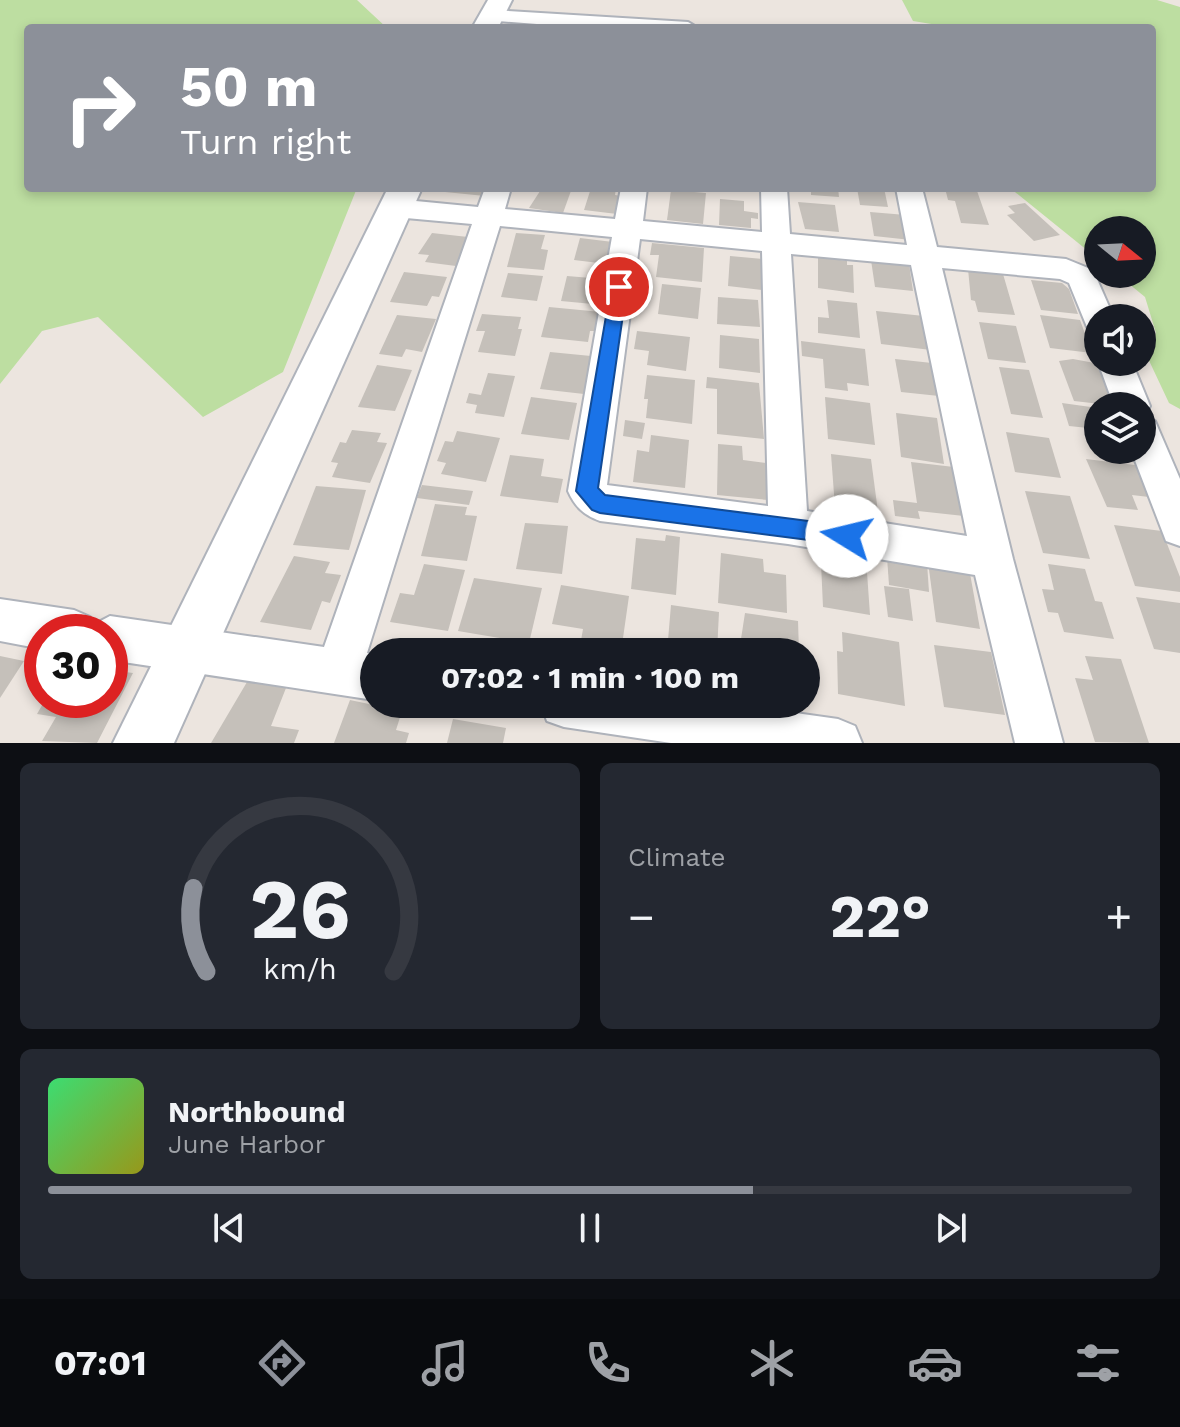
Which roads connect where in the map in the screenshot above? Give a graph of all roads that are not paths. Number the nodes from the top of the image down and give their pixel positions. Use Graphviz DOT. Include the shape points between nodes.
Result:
graph roads {
  1 [pos="492,15"];
  2 [pos="558,24"];
  3 [pos="633,192"];
  4 [pos="774,192"];
  5 [pos="910,192"];
  6 [pos="400,198"];
  7 [pos="493,202"];
  8 [pos="628,229"];
  9 [pos="776,243"];
  10 [pos="924,253"];
  11 [pos="1092,304"];
  12 [pos="1155,464"];
  13 [pos="788,526"];
  14 [pos="1180,528"];
  15 [pos="992,559"];
  16 [pos="0,620"];
  17 [pos="24,624"];
  18 [pos="128,641"];
  19 [pos="188,651"];
  20 [pos="356,674"];
  21 [pos="662,718"];
  22 [pos="143,743"];
  23 [pos="838,743"];
  24 [pos="1039,743"];
  1 -- 2 [label="street"];
  3 -- 8 [label="street"];
  4 -- 9 [label="street"];
  5 -- 10 [label="street"];
  6 -- 7 [label="street"];
  6 -- 19 [label="street"];
  7 -- 8 [label="street"];
  7 -- 20 [label="street"];
  8 -- 9 [label="street"];
  8 -- 13 [label="street" via="587,491 600,504"];
  9 -- 10 [label="street"];
  9 -- 13 [label="street"];
  10 -- 11 [label="street" via="1066,269 1082,277"];
  10 -- 15 [label="street"];
  12 -- 14 [label="street"];
  13 -- 15 [label="street"];
  15 -- 24 [label="street"];
  16 -- 17 [label="street"];
  18 -- 19 [label="street"];
  19 -- 20 [label="street"];
  19 -- 22 [label="street"];
  21 -- 23 [label="street"];
}
